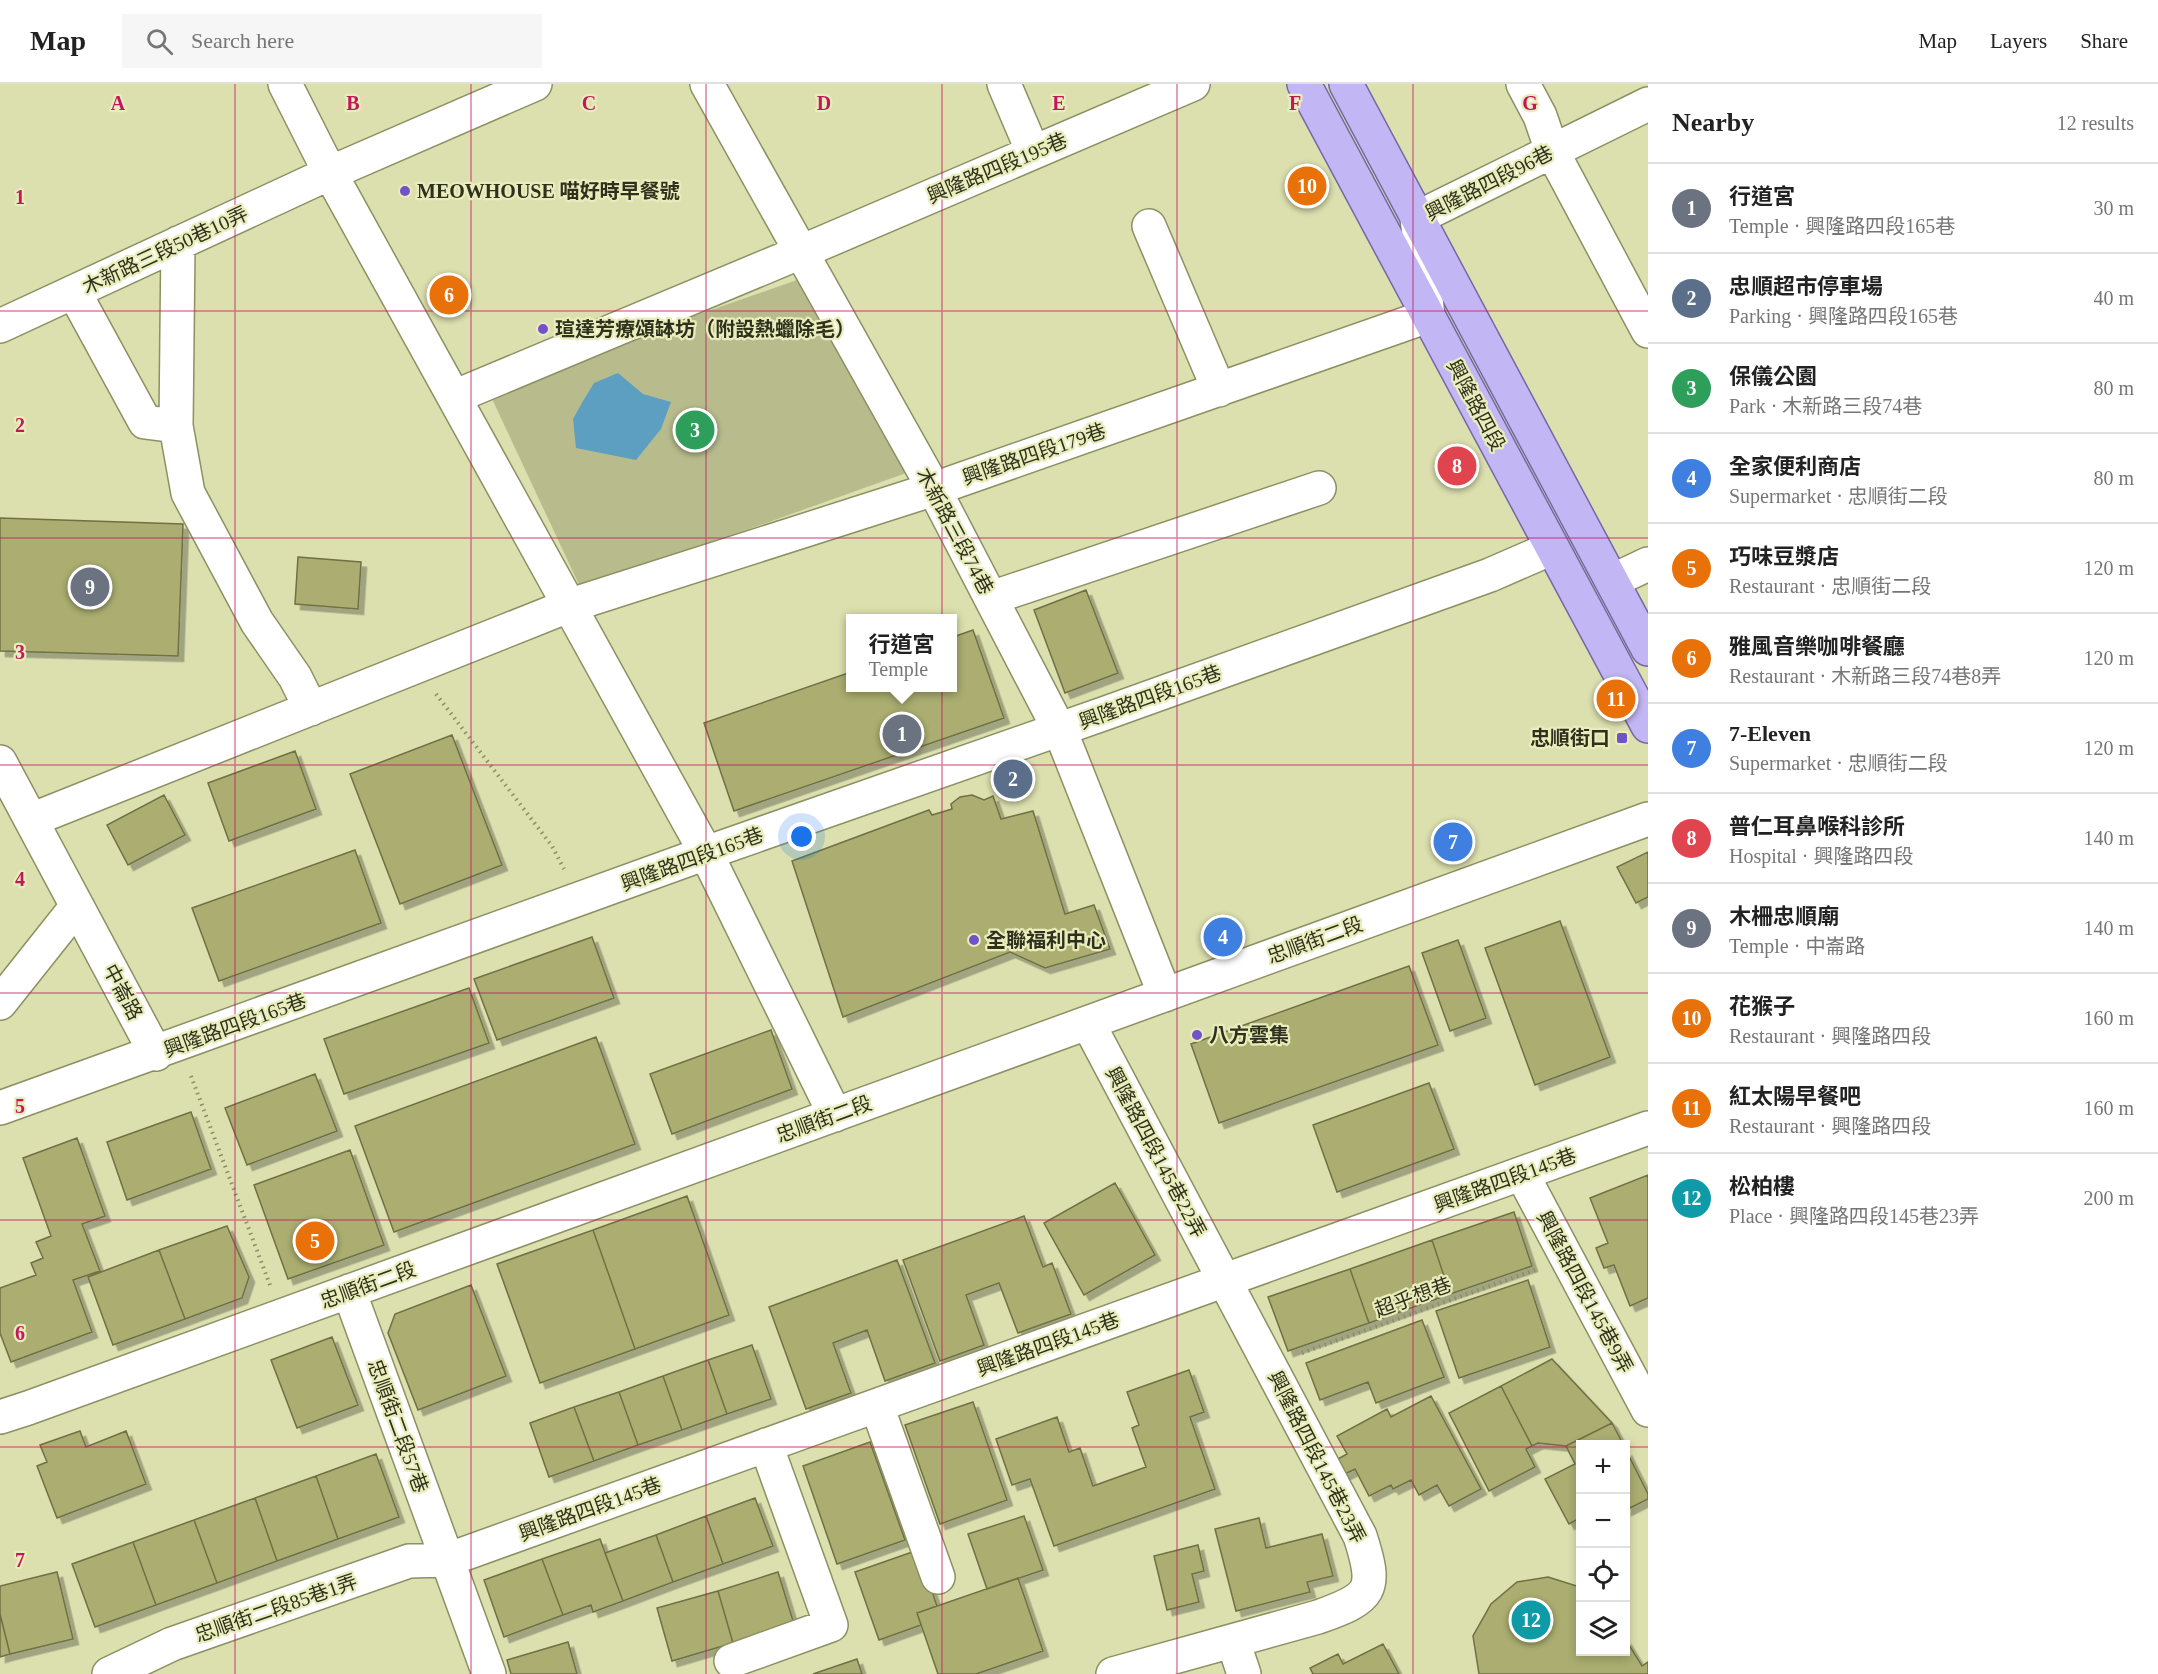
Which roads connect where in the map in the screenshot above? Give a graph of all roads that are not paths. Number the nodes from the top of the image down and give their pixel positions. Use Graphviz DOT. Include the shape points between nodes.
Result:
graph roads {
  1 [pos="285,84"];
  2 [pos="535,84"];
  3 [pos="707,84"];
  4 [pos="1004,84"];
  5 [pos="1193,84"];
  6 [pos="1304,84"];
  7 [pos="1346,84"];
  8 [pos="1523,84"];
  9 [pos="1648,104"];
  10 [pos="1552,151"];
  11 [pos="1033,152"];
  12 [pos="330,173"];
  13 [pos="1418,218"];
  14 [pos="1149,226"];
  15 [pos="178,243"];
  16 [pos="801,252"];
  17 [pos="74,292"];
  18 [pos="1428,316"];
  19 [pos="0,326"];
  20 [pos="1648,331"];
  21 [pos="1219,390"];
  22 [pos="454,397"];
  23 [pos="176,426"];
  24 [pos="1319,488"];
  25 [pos="934,489"];
  26 [pos="1552,548"];
  27 [pos="1648,564"];
  28 [pos="1612,581"];
  29 [pos="991,598"];
  30 [pos="568,606"];
  31 [pos="1648,649"];
  32 [pos="311,709"];
  33 [pos="1648,726"];
  34 [pos="1060,730"];
  35 [pos="0,762"];
  36 [pos="1648,819"];
  37 [pos="31,820"];
  38 [pos="706,853"];
  39 [pos="77,906"];
  40 [pos="1165,995"];
  41 [pos="0,1003"];
  42 [pos="1088,1023"];
  43 [pos="156,1054"];
  44 [pos="0,1108"];
  45 [pos="835,1115"];
  46 [pos="1648,1128"];
  47 [pos="1522,1174"];
  48 [pos="1225,1281"];
  49 [pos="349,1292"];
  50 [pos="877,1406"];
  51 [pos="1648,1410"];
  52 [pos="0,1416"];
  53 [pos="766,1445"];
  54 [pos="447,1560"];
  55 [pos="938,1576"];
  56 [pos="1233,1641"];
  57 [pos="731,1661"];
  58 [pos="109,1674"];
  59 [pos="489,1674"];
  60 [pos="1113,1674"];
  61 [pos="1244,1674"];
  1 -- 12 [label="street"];
  2 -- 12 [label="street, 木新路三段50巷10弄"];
  3 -- 16 [label="street, 木新路三段74巷"];
  4 -- 11 [label="street"];
  5 -- 11 [label="street, 興隆路四段195巷"];
  6 -- 18 [label="main road, 興隆路四段"];
  7 -- 13 [label="main road, 興隆路四段"];
  8 -- 10 [label="street"];
  9 -- 10 [label="street, 興隆路四段96巷"];
  10 -- 13 [label="street, 興隆路四段96巷"];
  10 -- 20 [label="street"];
  11 -- 16 [label="street, 興隆路四段195巷"];
  12 -- 15 [label="street, 木新路三段50巷10弄"];
  12 -- 22 [label="street"];
  13 -- 18 [label="street, 興隆路四段96巷"];
  13 -- 28 [label="main road, 興隆路四段"];
  14 -- 21 [label="street"];
  15 -- 17 [label="street, 木新路三段50巷10弄"];
  15 -- 23 [label="street"];
  16 -- 22 [label="street, 興隆路四段195巷"];
  16 -- 25 [label="street, 木新路三段74巷"];
  17 -- 19 [label="street, 木新路三段50巷10弄"];
  17 -- 23 [label="street" via="146,422"];
  18 -- 21 [label="street, 興隆路四段179巷"];
  18 -- 26 [label="main road, 興隆路四段"];
  21 -- 25 [label="street, 興隆路四段179巷"];
  22 -- 30 [label="street"];
  23 -- 32 [label="street" via="188,493 257,622 295,677"];
  24 -- 29 [label="street"];
  25 -- 29 [label="street, 木新路三段74巷"];
  25 -- 30 [label="street, 興隆路四段179巷"];
  26 -- 33 [label="main road, 興隆路四段"];
  26 -- 34 [label="street, 興隆路四段165巷"];
  27 -- 28 [label="street"];
  28 -- 31 [label="main road, 興隆路四段"];
  29 -- 34 [label="street, 木新路三段74巷"];
  30 -- 32 [label="street, 興隆路四段179巷"];
  30 -- 38 [label="street"];
  32 -- 37 [label="street, 興隆路四段179巷"];
  34 -- 38 [label="street, 興隆路四段165巷"];
  34 -- 40 [label="street, 木新路三段74巷"];
  35 -- 37 [label="street, 中崙路"];
  36 -- 40 [label="street, 忠順街二段"];
  37 -- 39 [label="street, 中崙路"];
  38 -- 43 [label="street, 興隆路四段165巷"];
  38 -- 45 [label="street"];
  39 -- 41 [label="street"];
  39 -- 43 [label="street, 中崙路"];
  40 -- 42 [label="street, 忠順街二段"];
  42 -- 45 [label="street, 忠順街二段"];
  42 -- 48 [label="street, 興隆路四段145巷22弄"];
  43 -- 44 [label="street, 興隆路四段165巷"];
  45 -- 49 [label="street, 忠順街二段"];
  46 -- 47 [label="street, 興隆路四段145巷"];
  47 -- 48 [label="street, 興隆路四段145巷"];
  47 -- 51 [label="street, 興隆路四段145巷9弄"];
  48 -- 50 [label="street, 興隆路四段145巷"];
  48 -- 56 [label="street, 興隆路四段145巷23弄" via="1360,1536 1369,1563 1369,1584 1361,1599"];
  49 -- 52 [label="street, 忠順街二段"];
  49 -- 54 [label="street, 忠順街二段57巷"];
  50 -- 53 [label="street, 興隆路四段145巷"];
  50 -- 55 [label="street"];
  53 -- 54 [label="street, 興隆路四段145巷"];
  53 -- 57 [label="street" via="831,1625"];
  54 -- 58 [label="street, 忠順街二段85巷1弄" via="409,1561 172,1644"];
  54 -- 59 [label="street, 忠順街二段57巷"];
  56 -- 60 [label="street, 興隆路四段145巷23弄"];
  56 -- 61 [label="street"];
}
